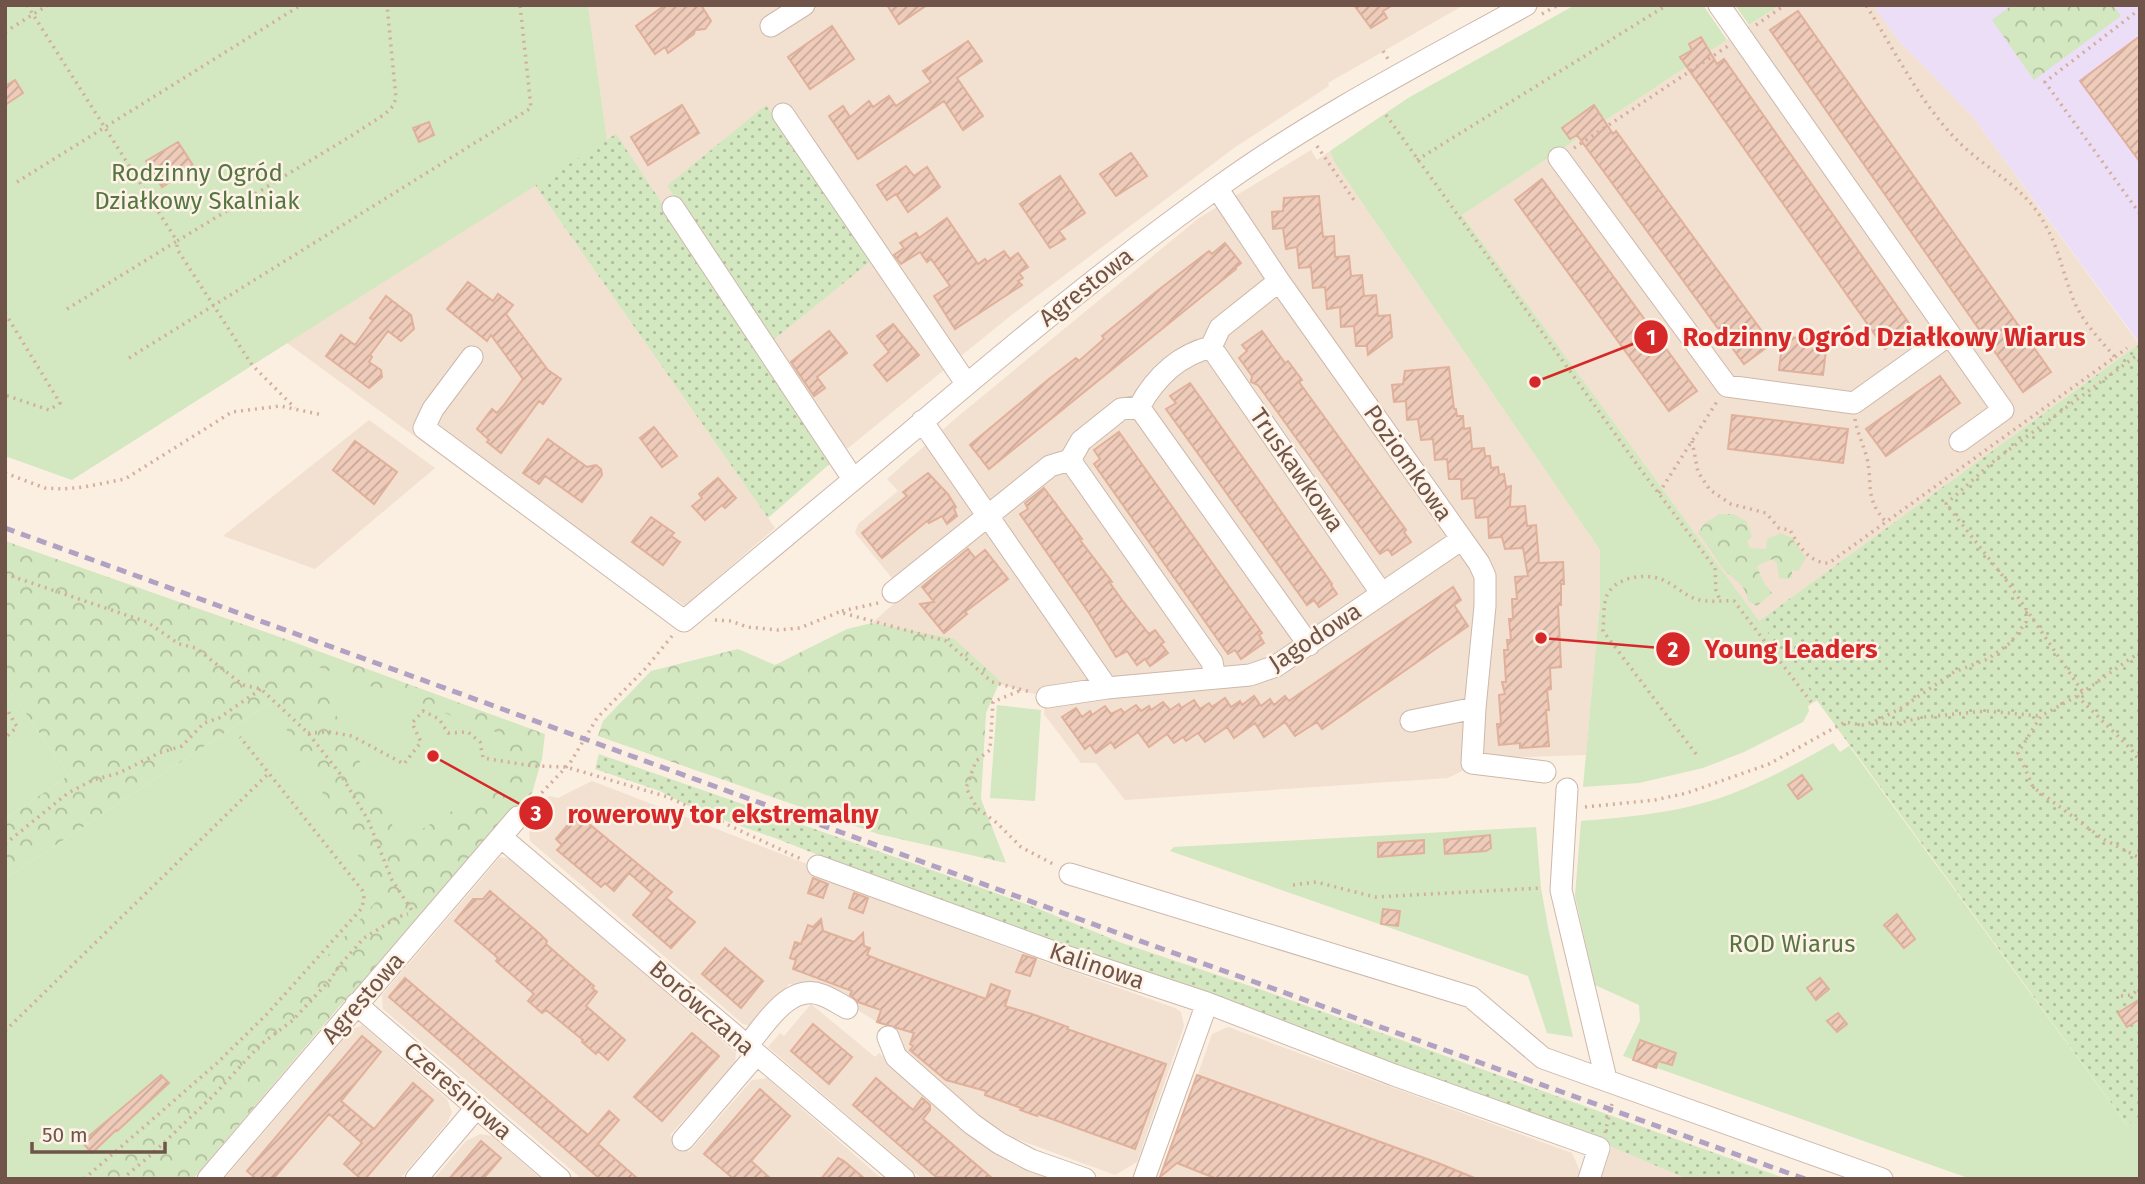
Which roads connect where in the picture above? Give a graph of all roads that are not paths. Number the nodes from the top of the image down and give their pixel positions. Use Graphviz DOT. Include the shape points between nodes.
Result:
graph roads {
  1 [pos="803,5"];
  2 [pos="1526,5"];
  3 [pos="1718,5"];
  4 [pos="771,26"];
  5 [pos="783,114"];
  6 [pos="1559,158"];
  7 [pos="1217,188"];
  8 [pos="673,207"];
  9 [pos="1279,281"];
  10 [pos="1949,335"];
  11 [pos="1211,347"];
  12 [pos="472,357"];
  13 [pos="966,383"];
  14 [pos="1139,407"];
  15 [pos="922,421"];
  16 [pos="1960,441"];
  17 [pos="1070,460"];
  18 [pos="853,479"];
  19 [pos="988,515"];
  20 [pos="1462,539"];
  21 [pos="893,592"];
  22 [pos="1382,593"];
  23 [pos="1309,645"];
  24 [pos="1215,678"];
  25 [pos="1107,688"];
  26 [pos="1047,697"];
  27 [pos="1475,708"];
  28 [pos="1411,721"];
  29 [pos="1545,772"];
  30 [pos="1567,799"];
  31 [pos="518,817"];
  32 [pos="501,836"];
  33 [pos="818,866"];
  34 [pos="1070,874"];
  35 [pos="1207,1003"];
  36 [pos="356,1004"];
  37 [pos="847,1008"];
  38 [pos="888,1037"];
  39 [pos="751,1050"];
  40 [pos="1609,1089"];
  41 [pos="477,1107"];
  42 [pos="683,1140"];
  43 [pos="208,1179"];
  44 [pos="416,1179"];
  45 [pos="560,1179"];
  46 [pos="904,1179"];
  47 [pos="1085,1179"];
  48 [pos="1144,1179"];
  49 [pos="1589,1179"];
  50 [pos="1882,1179"];
  1 -- 4 [label="street"];
  2 -- 7 [label="street, Agrestowa" via="1357,98"];
  3 -- 10 [label="street"];
  5 -- 13 [label="street"];
  6 -- 10 [label="street" via="1727,386 1854,402"];
  7 -- 9 [label="street, Poziomkowa"];
  7 -- 13 [label="street, Agrestowa" via="1107,269"];
  8 -- 18 [label="street"];
  9 -- 11 [label="street" via="1220,328"];
  9 -- 20 [label="street, Poziomkowa"];
  10 -- 16 [label="street" via="2003,410"];
  11 -- 14 [label="street" via="1191,352 1171,368 1151,385"];
  11 -- 22 [label="street, Truskawkowa"];
  12 -- 18 [label="street, Agrestowa" via="424,428 684,621"];
  13 -- 15 [label="street, Agrestowa"];
  14 -- 17 [label="street" via="1121,409 1081,441"];
  14 -- 23 [label="street"];
  15 -- 18 [label="street, Agrestowa"];
  15 -- 19 [label="street"];
  17 -- 19 [label="street" via="1050,466"];
  17 -- 24 [label="street" via="1212,662"];
  19 -- 21 [label="street"];
  19 -- 25 [label="street"];
  20 -- 22 [label="street, Jagodowa"];
  20 -- 27 [label="street, Poziomkowa" via="1485,576"];
  22 -- 23 [label="street, Jagodowa"];
  23 -- 24 [label="street, Jagodowa" via="1276,667"];
  24 -- 25 [label="street, Jagodowa"];
  25 -- 26 [label="street, Jagodowa"];
  27 -- 28 [label="street"];
  27 -- 29 [label="street, Poziomkowa" via="1472,763"];
  30 -- 40 [label="street" via="1560,890"];
  31 -- 32 [label="street, Agrestowa"];
  32 -- 36 [label="street, Agrestowa" via="419,920"];
  32 -- 39 [label="street, Borówczana"];
  33 -- 35 [label="street, Kalinowa"];
  34 -- 40 [label="street" via="1471,997 1543,1058"];
  35 -- 48 [label="street"];
  35 -- 49 [label="street, Kalinowa" via="1600,1148"];
  36 -- 41 [label="street, Czereśniowa"];
  36 -- 43 [label="street, Agrestowa"];
  37 -- 39 [label="street" via="821,994 803,992 785,1002"];
  38 -- 47 [label="street" via="896,1057 990,1137 1031,1160"];
  39 -- 42 [label="street"];
  39 -- 46 [label="street, Borówczana"];
  40 -- 50 [label="street"];
  41 -- 44 [label="street"];
  41 -- 45 [label="street, Czereśniowa"];
}
